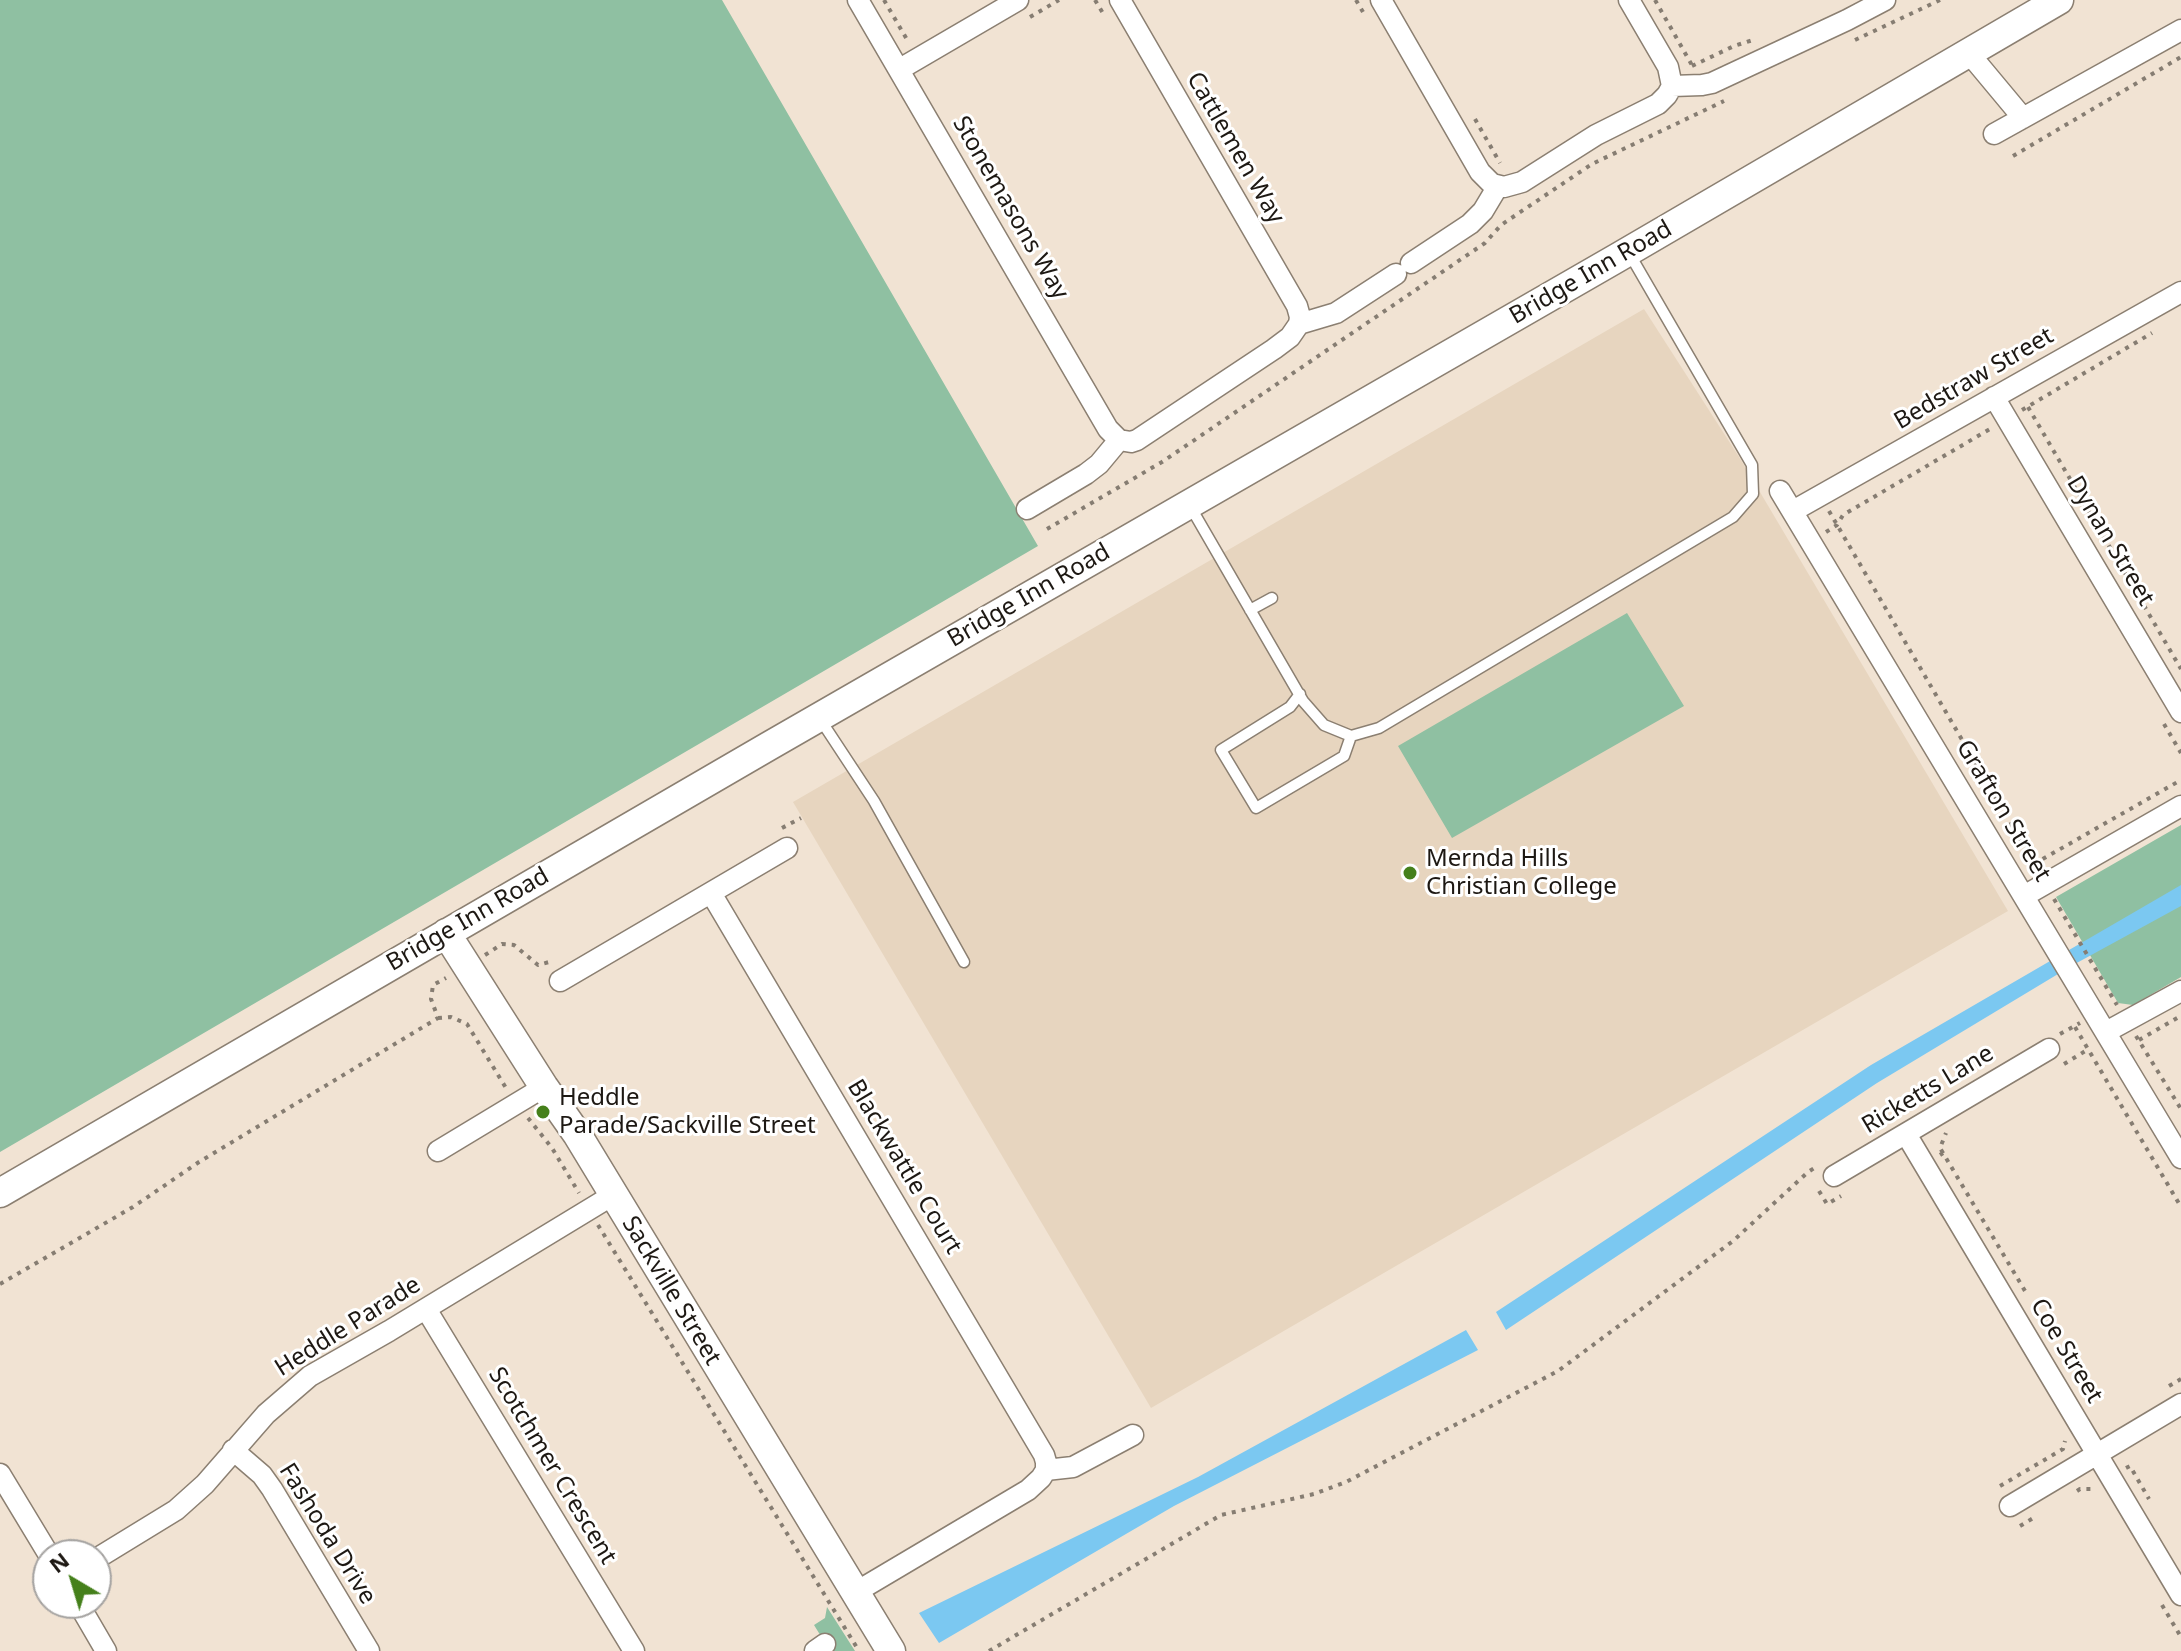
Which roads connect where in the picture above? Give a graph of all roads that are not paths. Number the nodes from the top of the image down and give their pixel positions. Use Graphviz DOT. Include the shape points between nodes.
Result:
graph roads {
  1 [pos="858,0"];
  2 [pos="1018,0"];
  3 [pos="1120,0"];
  4 [pos="1381,0"];
  5 [pos="1629,0"];
  6 [pos="1885,0"];
  7 [pos="2059,0"];
  8 [pos="2181,30"];
  9 [pos="1968,52"];
  10 [pos="909,64"];
  11 [pos="1672,86"];
  12 [pos="2023,118"];
  13 [pos="1994,134"];
  14 [pos="1498,186"];
  15 [pos="1628,251"];
  16 [pos="2181,292"];
  17 [pos="1299,324"];
  18 [pos="1994,397"];
  19 [pos="1119,440"];
  20 [pos="1780,491"];
  21 [pos="1189,504"];
  22 [pos="1027,509"];
  23 [pos="1793,511"];
  24 [pos="1272,598"];
  25 [pos="1250,610"];
  26 [pos="1300,694"];
  27 [pos="2181,712"];
  28 [pos="818,717"];
  29 [pos="1351,736"];
  30 [pos="2181,806"];
  31 [pos="780,841"];
  32 [pos="711,893"];
  33 [pos="2024,896"];
  34 [pos="446,933"];
  35 [pos="964,962"];
  36 [pos="560,981"];
  37 [pos="2181,991"];
  38 [pos="2106,1032"];
  39 [pos="2052,1042"];
  40 [pos="544,1087"];
  41 [pos="1906,1134"];
  42 [pos="438,1151"];
  43 [pos="2181,1158"];
  44 [pos="1828,1170"];
  45 [pos="0,1193"];
  46 [pos="601,1203"];
  47 [pos="426,1309"];
  48 [pos="2181,1404"];
  49 [pos="1133,1435"];
  50 [pos="233,1450"];
  51 [pos="2098,1454"];
  52 [pos="1046,1470"];
  53 [pos="0,1474"];
  54 [pos="2010,1506"];
  55 [pos="39,1539"];
  56 [pos="112,1549"];
  57 [pos="856,1592"];
  58 [pos="2181,1595"];
  59 [pos="87,1619"];
  60 [pos="106,1651"];
  61 [pos="369,1651"];
  62 [pos="634,1651"];
  63 [pos="891,1651"];
  1 -- 10 [label="street, Stonemasons Way"];
  2 -- 10 [label="street"];
  3 -- 17 [label="street, Cattlemen Way" via="1297,306"];
  4 -- 14 [label="street" via="1480,172"];
  5 -- 11 [label="street" via="1668,67"];
  6 -- 11 [label="street" via="1712,83"];
  7 -- 9 [label="main road, Bridge Inn Road"];
  8 -- 12 [label="street"];
  9 -- 12 [label="street"];
  9 -- 15 [label="main road, Bridge Inn Road"];
  10 -- 19 [label="street, Stonemasons Way" via="1100,415"];
  11 -- 14 [label="street" via="1658,104 1522,182"];
  12 -- 13 [label="street"];
  14 -- 17 [label="street" via="1470,224 1336,313"];
  15 -- 21 [label="main road, Bridge Inn Road"];
  15 -- 29 [label="lane" via="1752,465 1753,494 1720,525 1379,728"];
  16 -- 18 [label="street, Bedstraw Street"];
  17 -- 19 [label="street" via="1274,349 1143,437"];
  18 -- 23 [label="street, Bedstraw Street"];
  18 -- 27 [label="street, Dynan Street"];
  19 -- 22 [label="street" via="1086,474"];
  20 -- 23 [label="street, Grafton Street"];
  21 -- 25 [label="lane"];
  21 -- 28 [label="main road, Bridge Inn Road"];
  23 -- 33 [label="street, Grafton Street"];
  24 -- 25 [label="lane"];
  25 -- 26 [label="lane"];
  26 -- 29 [label="lane" via="1324,725"];
  26 -- 29 [label="lane" via="1290,707 1221,750 1256,808 1344,756"];
  28 -- 34 [label="main road, Bridge Inn Road"];
  28 -- 35 [label="lane" via="874,801"];
  30 -- 33 [label="street"];
  31 -- 32 [label="street"];
  32 -- 36 [label="street"];
  32 -- 52 [label="street, Blackwattle Court" via="1044,1455"];
  33 -- 38 [label="street, Grafton Street"];
  34 -- 40 [label="main road, Sackville Street"];
  34 -- 45 [label="main road, Bridge Inn Road"];
  37 -- 38 [label="street" via="2122,1013"];
  38 -- 43 [label="street, Grafton Street"];
  39 -- 41 [label="street, Ricketts Lane"];
  40 -- 42 [label="street"];
  40 -- 46 [label="main road, Sackville Street" via="577,1134"];
  41 -- 44 [label="street, Ricketts Lane"];
  41 -- 51 [label="street, Coe Street"];
  46 -- 47 [label="street, Heddle Parade"];
  46 -- 57 [label="main road, Sackville Street"];
  47 -- 50 [label="street, Heddle Parade" via="310,1376"];
  47 -- 62 [label="street, Scotchmer Crescent"];
  48 -- 51 [label="street"];
  49 -- 52 [label="street" via="1073,1467"];
  50 -- 56 [label="street, Heddle Parade" via="176,1510"];
  50 -- 61 [label="street, Fashoda Drive" via="272,1489"];
  51 -- 54 [label="street"];
  51 -- 58 [label="street, Coe Street"];
  52 -- 57 [label="street" via="1028,1490"];
  53 -- 55 [label="street"];
  57 -- 63 [label="main road, Sackville Street"];
  59 -- 60 [label="street"];
}
